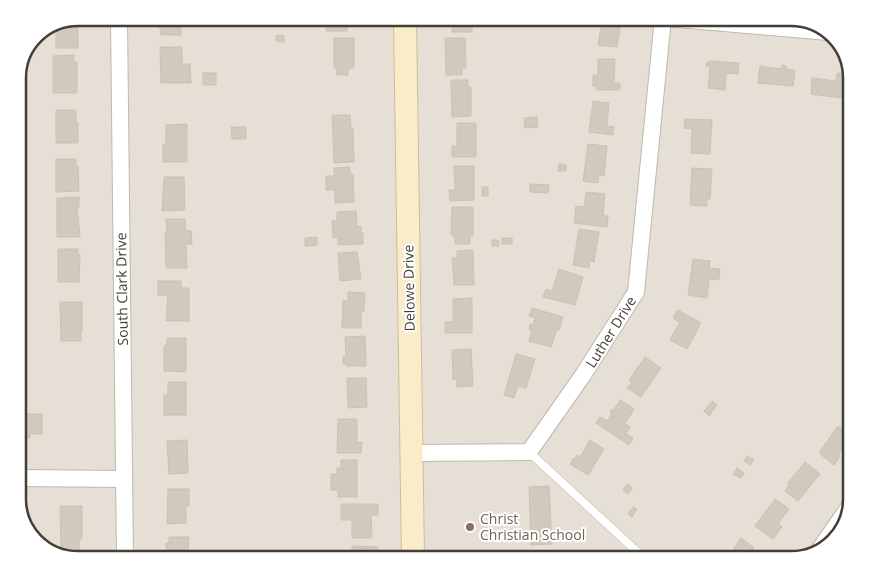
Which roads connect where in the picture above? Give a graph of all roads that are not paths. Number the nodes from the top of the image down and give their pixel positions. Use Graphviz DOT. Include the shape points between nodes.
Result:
graph roads {
  1 [pos="119,26"];
  2 [pos="405,26"];
  3 [pos="663,26"];
  4 [pos="758,26"];
  5 [pos="810,30"];
  6 [pos="529,452"];
  7 [pos="412,453"];
  8 [pos="26,478"];
  9 [pos="124,479"];
  10 [pos="125,551"];
  11 [pos="413,551"];
  12 [pos="636,551"];
  1 -- 9 [label="street, South Clark Drive"];
  2 -- 7 [label="street, Delowe Drive"];
  3 -- 6 [label="street, Luther Drive" via="636,292 584,375"];
  4 -- 5 [label="street"];
  6 -- 7 [label="street"];
  6 -- 12 [label="lane"];
  7 -- 11 [label="street, Delowe Drive"];
  8 -- 9 [label="street"];
  9 -- 10 [label="street, South Clark Drive"];
}
